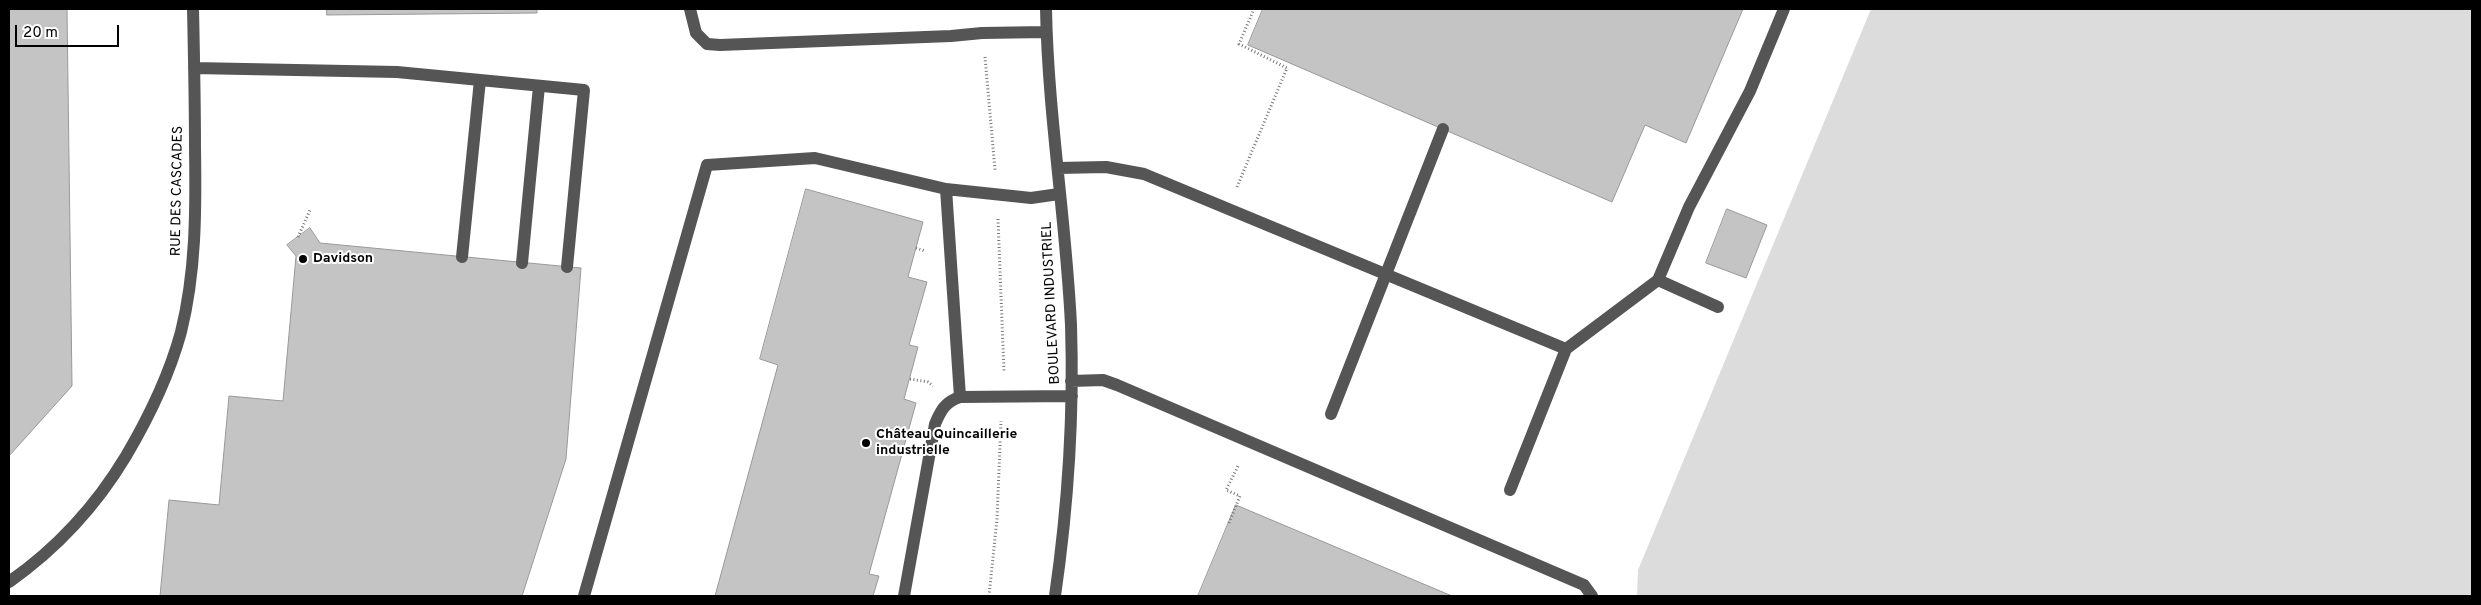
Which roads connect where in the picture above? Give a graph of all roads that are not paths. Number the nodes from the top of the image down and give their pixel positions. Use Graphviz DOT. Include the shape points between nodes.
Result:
graph roads {
  1 [pos="193,9"];
  2 [pos="690,9"];
  3 [pos="1046,9"];
  4 [pos="1784,9"];
  5 [pos="1046,32"];
  6 [pos="194,68"];
  7 [pos="480,80"];
  8 [pos="539,86"];
  9 [pos="1443,129"];
  10 [pos="1058,168"];
  11 [pos="946,189"];
  12 [pos="1059,194"];
  13 [pos="462,256"];
  14 [pos="522,263"];
  15 [pos="567,267"];
  16 [pos="1386,274"];
  17 [pos="1658,280"];
  18 [pos="1718,307"];
  19 [pos="1566,349"];
  20 [pos="1071,380"];
  21 [pos="1072,396"];
  22 [pos="960,397"];
  23 [pos="1330,414"];
  24 [pos="1510,490"];
  25 [pos="9,582"];
  26 [pos="584,596"];
  27 [pos="904,596"];
  28 [pos="1056,596"];
  29 [pos="1592,596"];
  1 -- 6 [label="street, RUE DES CASCADES"];
  2 -- 5 [label="street" via="696,32 707,44 720,45"];
  3 -- 5 [label="street, BOULEVARD INDUSTRIEL"];
  4 -- 17 [label="street" via="1750,91 1690,207"];
  5 -- 10 [label="street, BOULEVARD INDUSTRIEL"];
  6 -- 7 [label="street" via="397,72"];
  6 -- 25 [label="street, RUE DES CASCADES" via="195,232 187,304 168,370 140,433 96,500 49,551"];
  7 -- 8 [label="street"];
  7 -- 13 [label="street"];
  8 -- 14 [label="street"];
  8 -- 15 [label="street" via="584,90"];
  9 -- 16 [label="street"];
  10 -- 12 [label="street, BOULEVARD INDUSTRIEL"];
  10 -- 16 [label="street" via="1106,167 1144,174"];
  11 -- 12 [label="street" via="1030,198"];
  11 -- 22 [label="street"];
  11 -- 26 [label="street" via="815,158 707,165"];
  12 -- 20 [label="street, BOULEVARD INDUSTRIEL" via="1068,287"];
  16 -- 19 [label="street"];
  16 -- 23 [label="street"];
  17 -- 18 [label="street"];
  17 -- 19 [label="street"];
  19 -- 24 [label="street"];
  20 -- 21 [label="street, BOULEVARD INDUSTRIEL"];
  20 -- 29 [label="street" via="1102,380 1117,385 1584,585"];
  21 -- 22 [label="street"];
  21 -- 28 [label="street, BOULEVARD INDUSTRIEL" via="1066,504"];
  22 -- 27 [label="street" via="950,400 935,424"];
}
